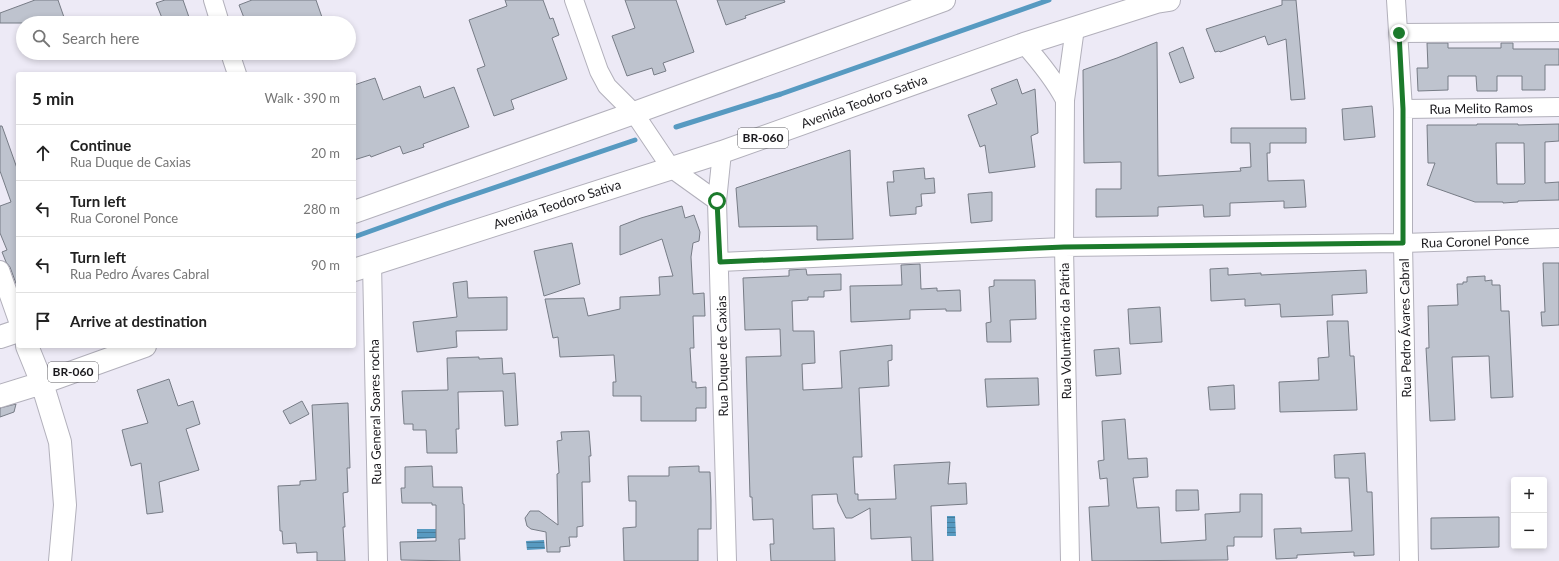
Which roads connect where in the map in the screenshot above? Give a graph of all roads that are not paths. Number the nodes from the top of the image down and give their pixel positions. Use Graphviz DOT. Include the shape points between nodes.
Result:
graph roads {
  1 [pos="213,0"];
  2 [pos="574,0"];
  3 [pos="1169,0"];
  4 [pos="1396,0"];
  5 [pos="939,1"];
  6 [pos="218,16"];
  7 [pos="1075,28"];
  8 [pos="1559,32"];
  9 [pos="1399,33"];
  10 [pos="1024,44"];
  11 [pos="232,60"];
  12 [pos="236,72"];
  13 [pos="1065,100"];
  14 [pos="1559,107"];
  15 [pos="1403,109"];
  16 [pos="634,113"];
  17 [pos="722,152"];
  18 [pos="672,168"];
  19 [pos="717,201"];
  20 [pos="356,211"];
  21 [pos="1559,238"];
  22 [pos="1403,243"];
  23 [pos="1064,247"];
  24 [pos="720,262"];
  25 [pos="363,266"];
  26 [pos="0,270"];
  27 [pos="16,315"];
  28 [pos="16,332"];
  29 [pos="0,337"];
  30 [pos="27,348"];
  31 [pos="139,348"];
  32 [pos="42,383"];
  33 [pos="0,396"];
  34 [pos="60,561"];
  35 [pos="378,561"];
  36 [pos="727,561"];
  37 [pos="1070,561"];
  38 [pos="1409,561"];
  1 -- 6 [label="street"];
  2 -- 16 [label="street" via="601,76 607,86"];
  3 -- 7 [label="main road, Avenida Teodoro Sativa / BR-060"];
  4 -- 9 [label="street, Rua Pedro Ávares Cabral"];
  5 -- 16 [label="main road"];
  7 -- 10 [label="main road, Avenida Teodoro Sativa / BR-060"];
  7 -- 13 [label="street, Rua Voluntário da Pátria"];
  8 -- 9 [label="street"];
  9 -- 15 [label="street, Rua Pedro Ávares Cabral"];
  10 -- 13 [label="street" via="1046,68"];
  10 -- 17 [label="main road, Avenida Teodoro Sativa / BR-060"];
  11 -- 12 [label="street"];
  13 -- 23 [label="street, Rua Voluntário da Pátria"];
  14 -- 15 [label="street, Rua Melito Ramos"];
  15 -- 22 [label="street, Rua Pedro Ávares Cabral"];
  16 -- 18 [label="street"];
  16 -- 20 [label="main road"];
  17 -- 18 [label="main road, Avenida Teodoro Sativa / BR-060"];
  17 -- 19 [label="street, Rua Duque de Caxias"];
  18 -- 19 [label="street"];
  18 -- 25 [label="main road, Avenida Teodoro Sativa / BR-060"];
  19 -- 24 [label="street, Rua Duque de Caxias"];
  21 -- 22 [label="street, Rua Coronel Ponce"];
  22 -- 23 [label="street, Rua Coronel Ponce"];
  22 -- 38 [label="street, Rua Pedro Ávares Cabral"];
  23 -- 24 [label="street, Rua Coronel Ponce"];
  23 -- 37 [label="street, Rua Voluntário da Pátria"];
  24 -- 36 [label="street, Rua Duque de Caxias"];
  25 -- 35 [label="street, Rua General Soares rocha"];
  26 -- 27 [label="street"];
  28 -- 29 [label="main road"];
  30 -- 32 [label="main road"];
  31 -- 32 [label="main road, BR-060"];
  32 -- 33 [label="main road, BR-060"];
  32 -- 34 [label="main road" via="60,442 64,505"];
}
